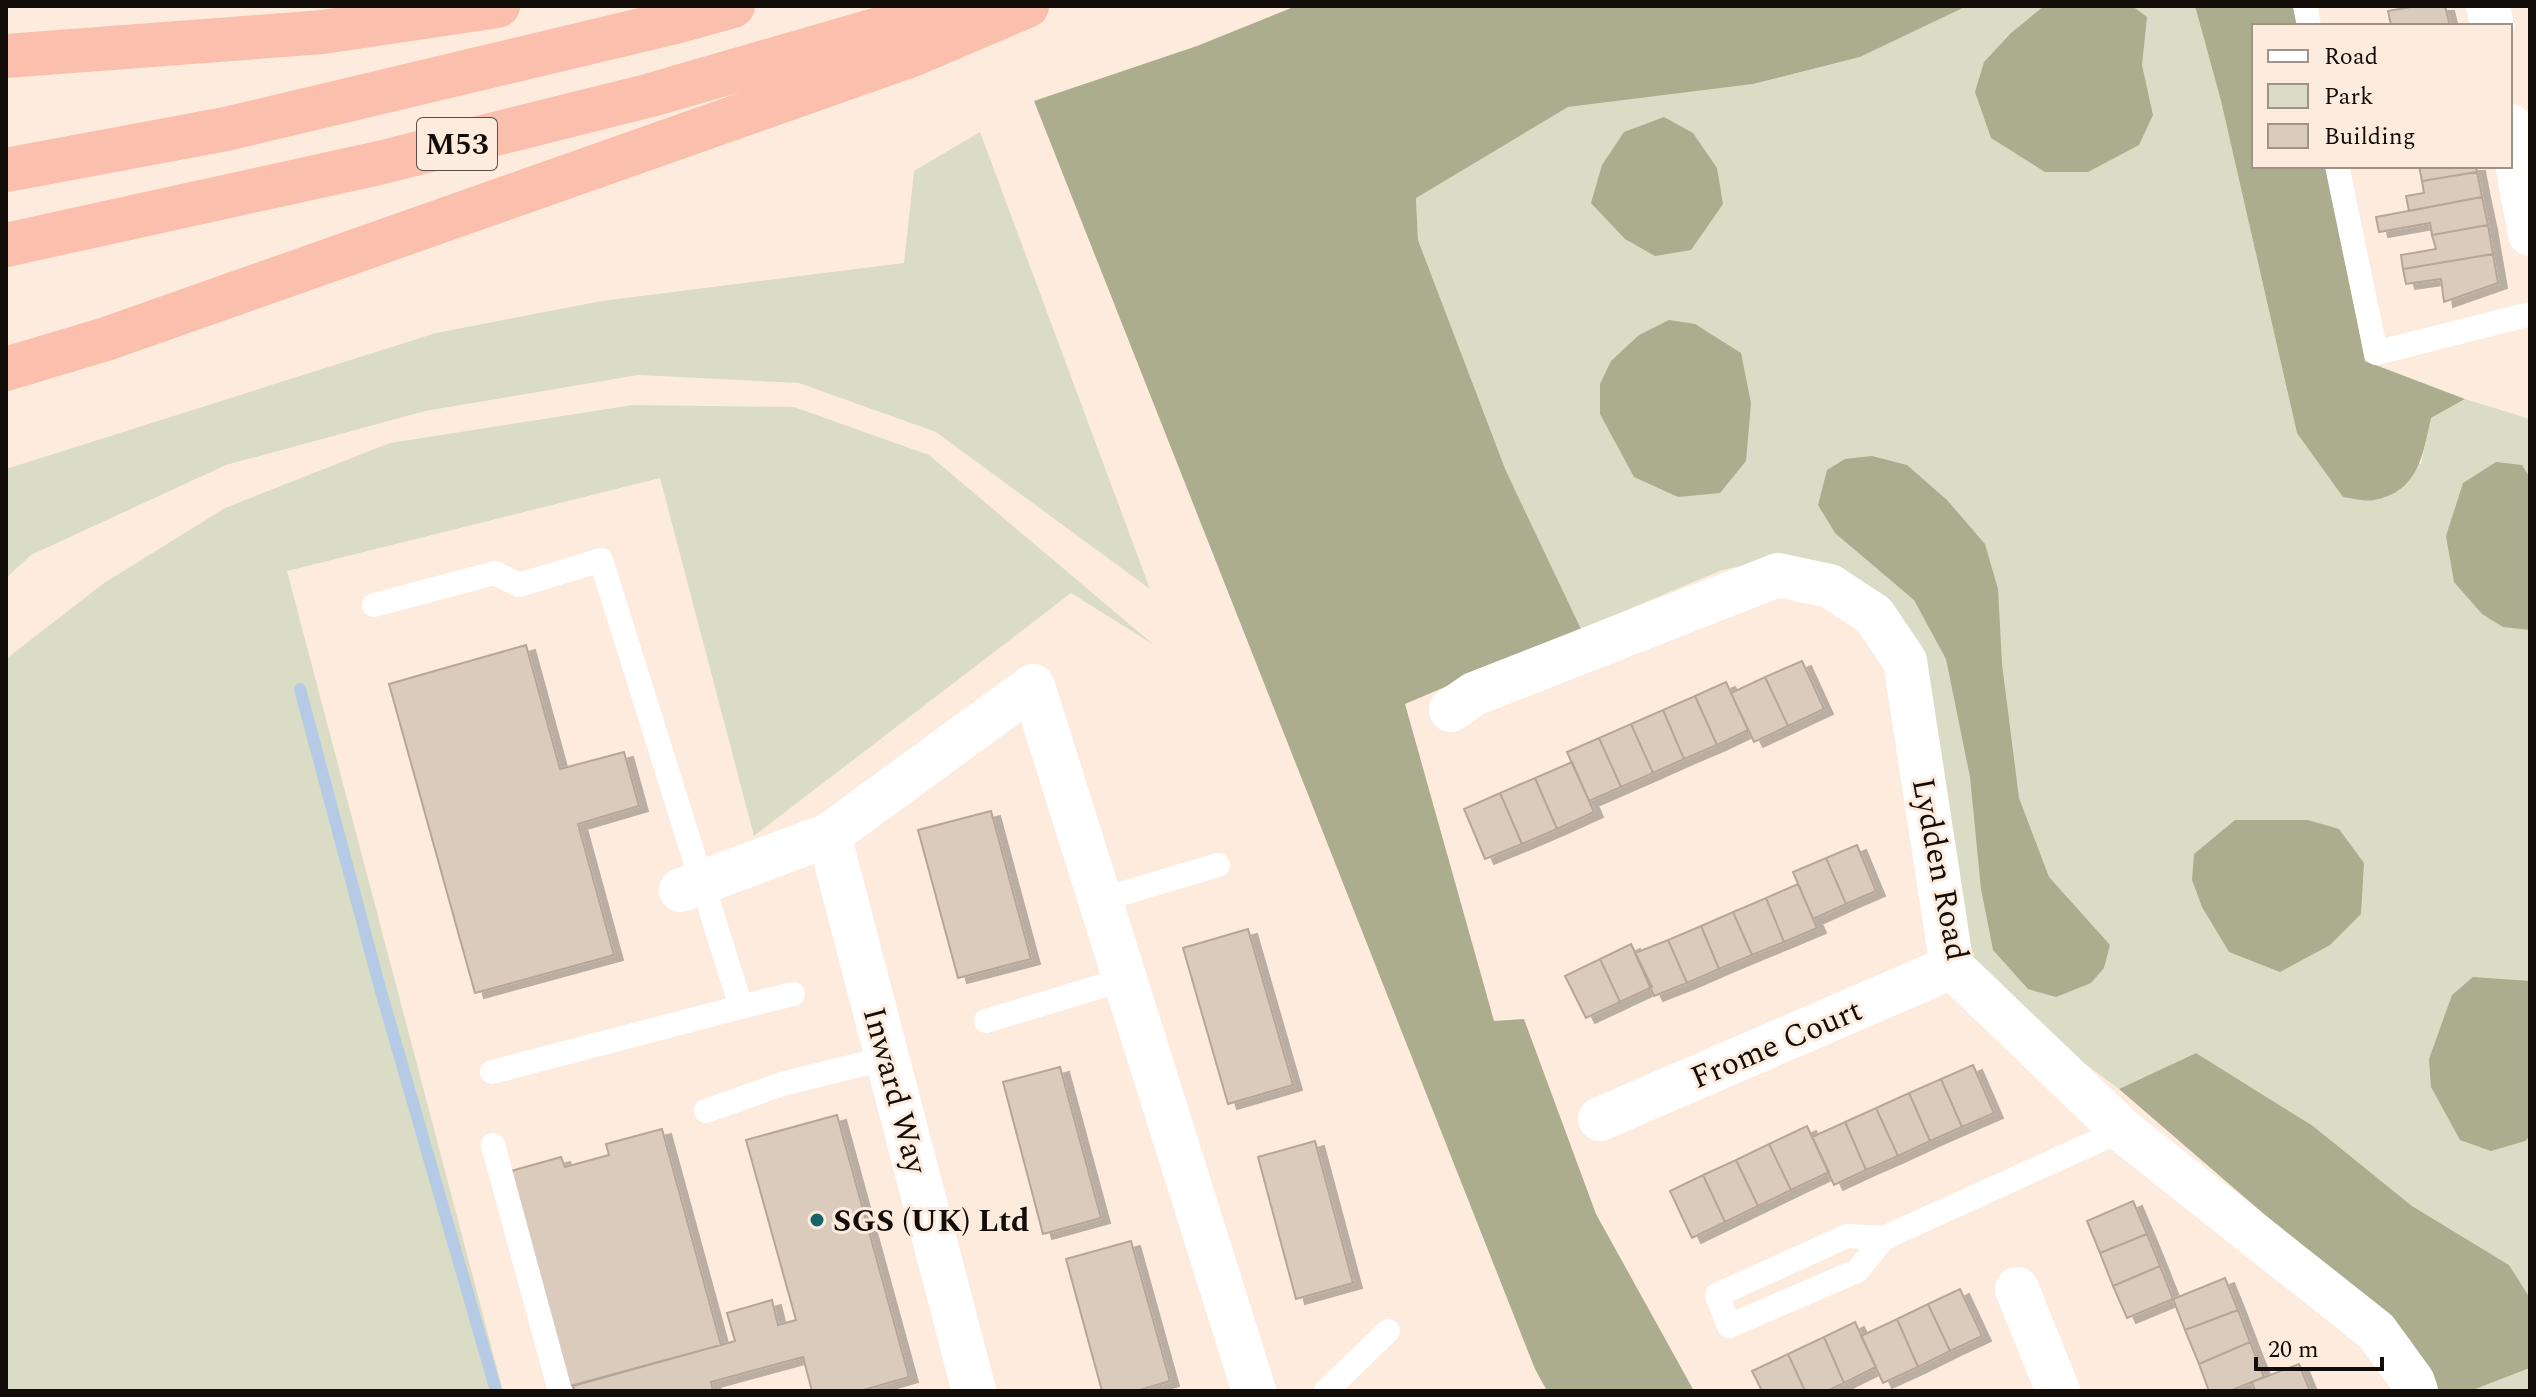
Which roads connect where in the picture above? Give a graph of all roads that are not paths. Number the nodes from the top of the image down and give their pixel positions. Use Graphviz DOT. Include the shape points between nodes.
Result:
graph roads {
  1 [pos="498,6"];
  2 [pos="733,6"];
  3 [pos="958,6"];
  4 [pos="1027,6"];
  5 [pos="907,39"];
  6 [pos="6,56"];
  7 [pos="2512,137"];
  8 [pos="2337,168"];
  9 [pos="6,170"];
  10 [pos="2530,234"];
  11 [pos="6,245"];
  12 [pos="2530,314"];
  13 [pos="6,369"];
  14 [pos="374,605"];
  15 [pos="1451,710"];
  16 [pos="829,835"];
  17 [pos="1218,865"];
  18 [pos="692,886"];
  19 [pos="1100,900"];
  20 [pos="1952,967"];
  21 [pos="1125,979"];
  22 [pos="793,994"];
  23 [pos="741,1007"];
  24 [pos="986,1021"];
  25 [pos="887,1058"];
  26 [pos="492,1072"];
  27 [pos="706,1111"];
  28 [pos="1600,1119"];
  29 [pos="2122,1130"];
  30 [pos="493,1145"];
  31 [pos="1884,1238"];
  32 [pos="1805,1254"];
  33 [pos="2017,1289"];
  34 [pos="1789,1300"];
  35 [pos="1388,1331"];
  36 [pos="560,1391"];
  37 [pos="974,1391"];
  38 [pos="1254,1391"];
  39 [pos="1326,1391"];
  40 [pos="2058,1391"];
  41 [pos="2416,1391"];
  1 -- 6 [label="highway" via="323,32"];
  2 -- 9 [label="highway, M53" via="226,129"];
  3 -- 5 [label="highway, M53"];
  4 -- 5 [label="highway"];
  5 -- 11 [label="highway, M53"];
  5 -- 13 [label="highway" via="106,339"];
  7 -- 10 [label="street"];
  8 -- 12 [label="lane" via="2376,353"];
  14 -- 18 [label="lane" via="495,573 519,585 601,560"];
  15 -- 20 [label="street, Lydden Road" via="1474,694 1778,575 1830,586 1874,615 1905,661"];
  16 -- 18 [label="street"];
  16 -- 19 [label="street" via="1033,686"];
  16 -- 25 [label="street, Inward Way"];
  17 -- 19 [label="lane"];
  18 -- 23 [label="lane"];
  19 -- 21 [label="street"];
  20 -- 28 [label="street, Frome Court"];
  20 -- 29 [label="street, Lydden Road"];
  21 -- 24 [label="lane"];
  21 -- 38 [label="street"];
  22 -- 23 [label="lane"];
  23 -- 26 [label="lane"];
  25 -- 27 [label="lane" via="782,1084"];
  25 -- 37 [label="street, Inward Way"];
  29 -- 31 [label="lane"];
  29 -- 41 [label="street, Lydden Road" via="2376,1331"];
  30 -- 36 [label="lane"];
  31 -- 32 [label="lane" via="1847,1236"];
  31 -- 34 [label="lane" via="1857,1271"];
  32 -- 34 [label="lane"];
  32 -- 34 [label="lane" via="1717,1295 1729,1326"];
  33 -- 40 [label="street"];
  35 -- 39 [label="lane"];
}
